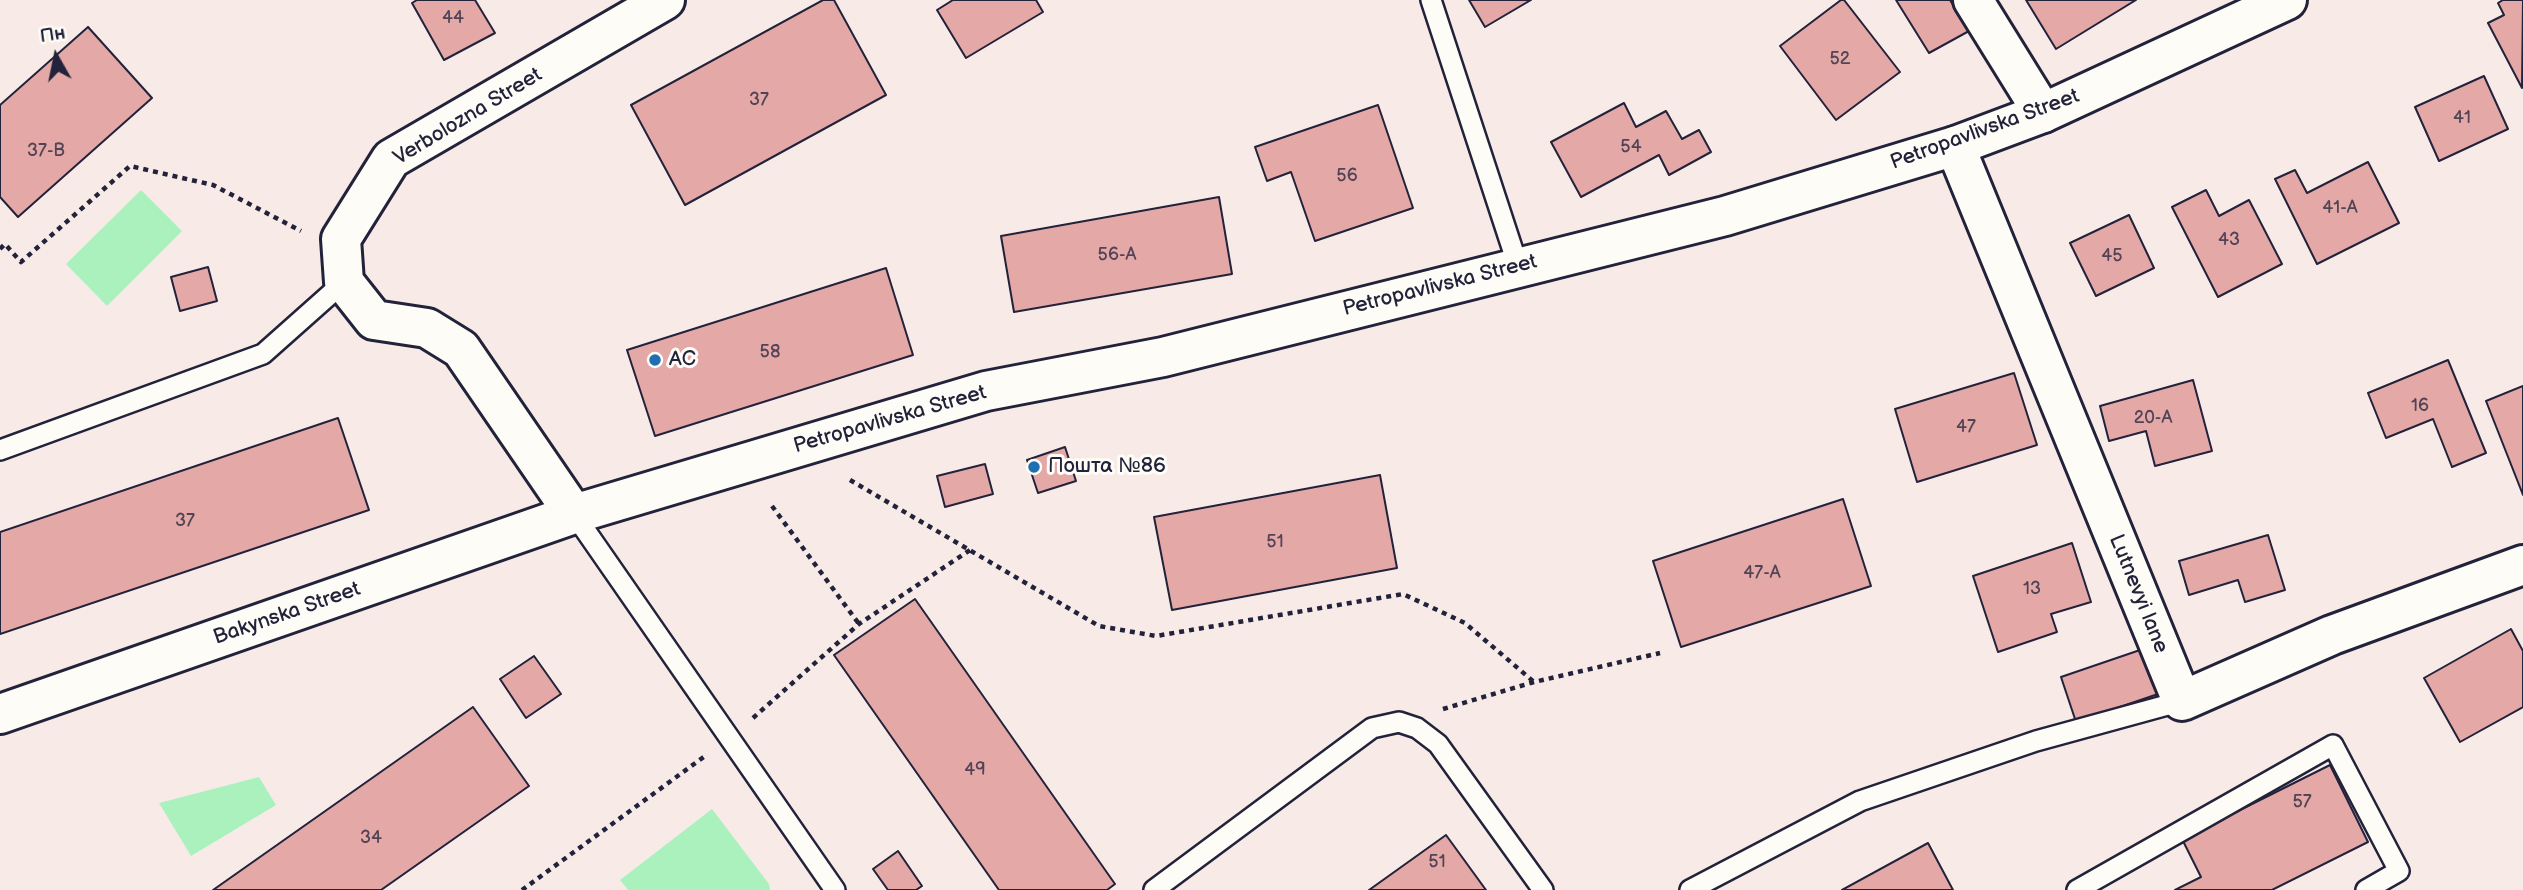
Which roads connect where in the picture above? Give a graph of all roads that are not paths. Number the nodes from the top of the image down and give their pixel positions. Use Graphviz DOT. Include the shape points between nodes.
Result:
graph roads {
  1 [pos="665,0"];
  2 [pos="1432,0"];
  3 [pos="1973,0"];
  4 [pos="2287,0"];
  5 [pos="2043,113"];
  6 [pos="1955,146"];
  7 [pos="1518,266"];
  8 [pos="343,267"];
  9 [pos="0,450"];
  10 [pos="574,514"];
  11 [pos="2523,565"];
  12 [pos="2182,701"];
  13 [pos="0,714"];
  14 [pos="835,890"];
  15 [pos="1154,890"];
  16 [pos="1543,890"];
  17 [pos="1690,890"];
  18 [pos="2077,890"];
  19 [pos="2366,890"];
  1 -- 8 [label="street, Verbolozna Street" via="391,159 341,239"];
  2 -- 7 [label="lane"];
  3 -- 5 [label="street"];
  4 -- 5 [label="street, Petropavlivska Street"];
  5 -- 6 [label="street, Petropavlivska Street"];
  6 -- 7 [label="street, Petropavlivska Street" via="1725,216"];
  6 -- 12 [label="street, Lutnevyi lane"];
  7 -- 10 [label="street, Petropavlivska Street" via="1163,357 986,391"];
  8 -- 9 [label="lane" via="262,354"];
  8 -- 10 [label="street" via="374,320 426,328 461,349"];
  10 -- 13 [label="street, Bakynska Street"];
  10 -- 14 [label="lane"];
  11 -- 12 [label="street" via="2332,635"];
  12 -- 17 [label="lane" via="2036,741 1860,801"];
  15 -- 16 [label="lane" via="1372,728 1399,722 1438,744"];
  18 -- 19 [label="lane" via="2333,745 2399,871"];
}
